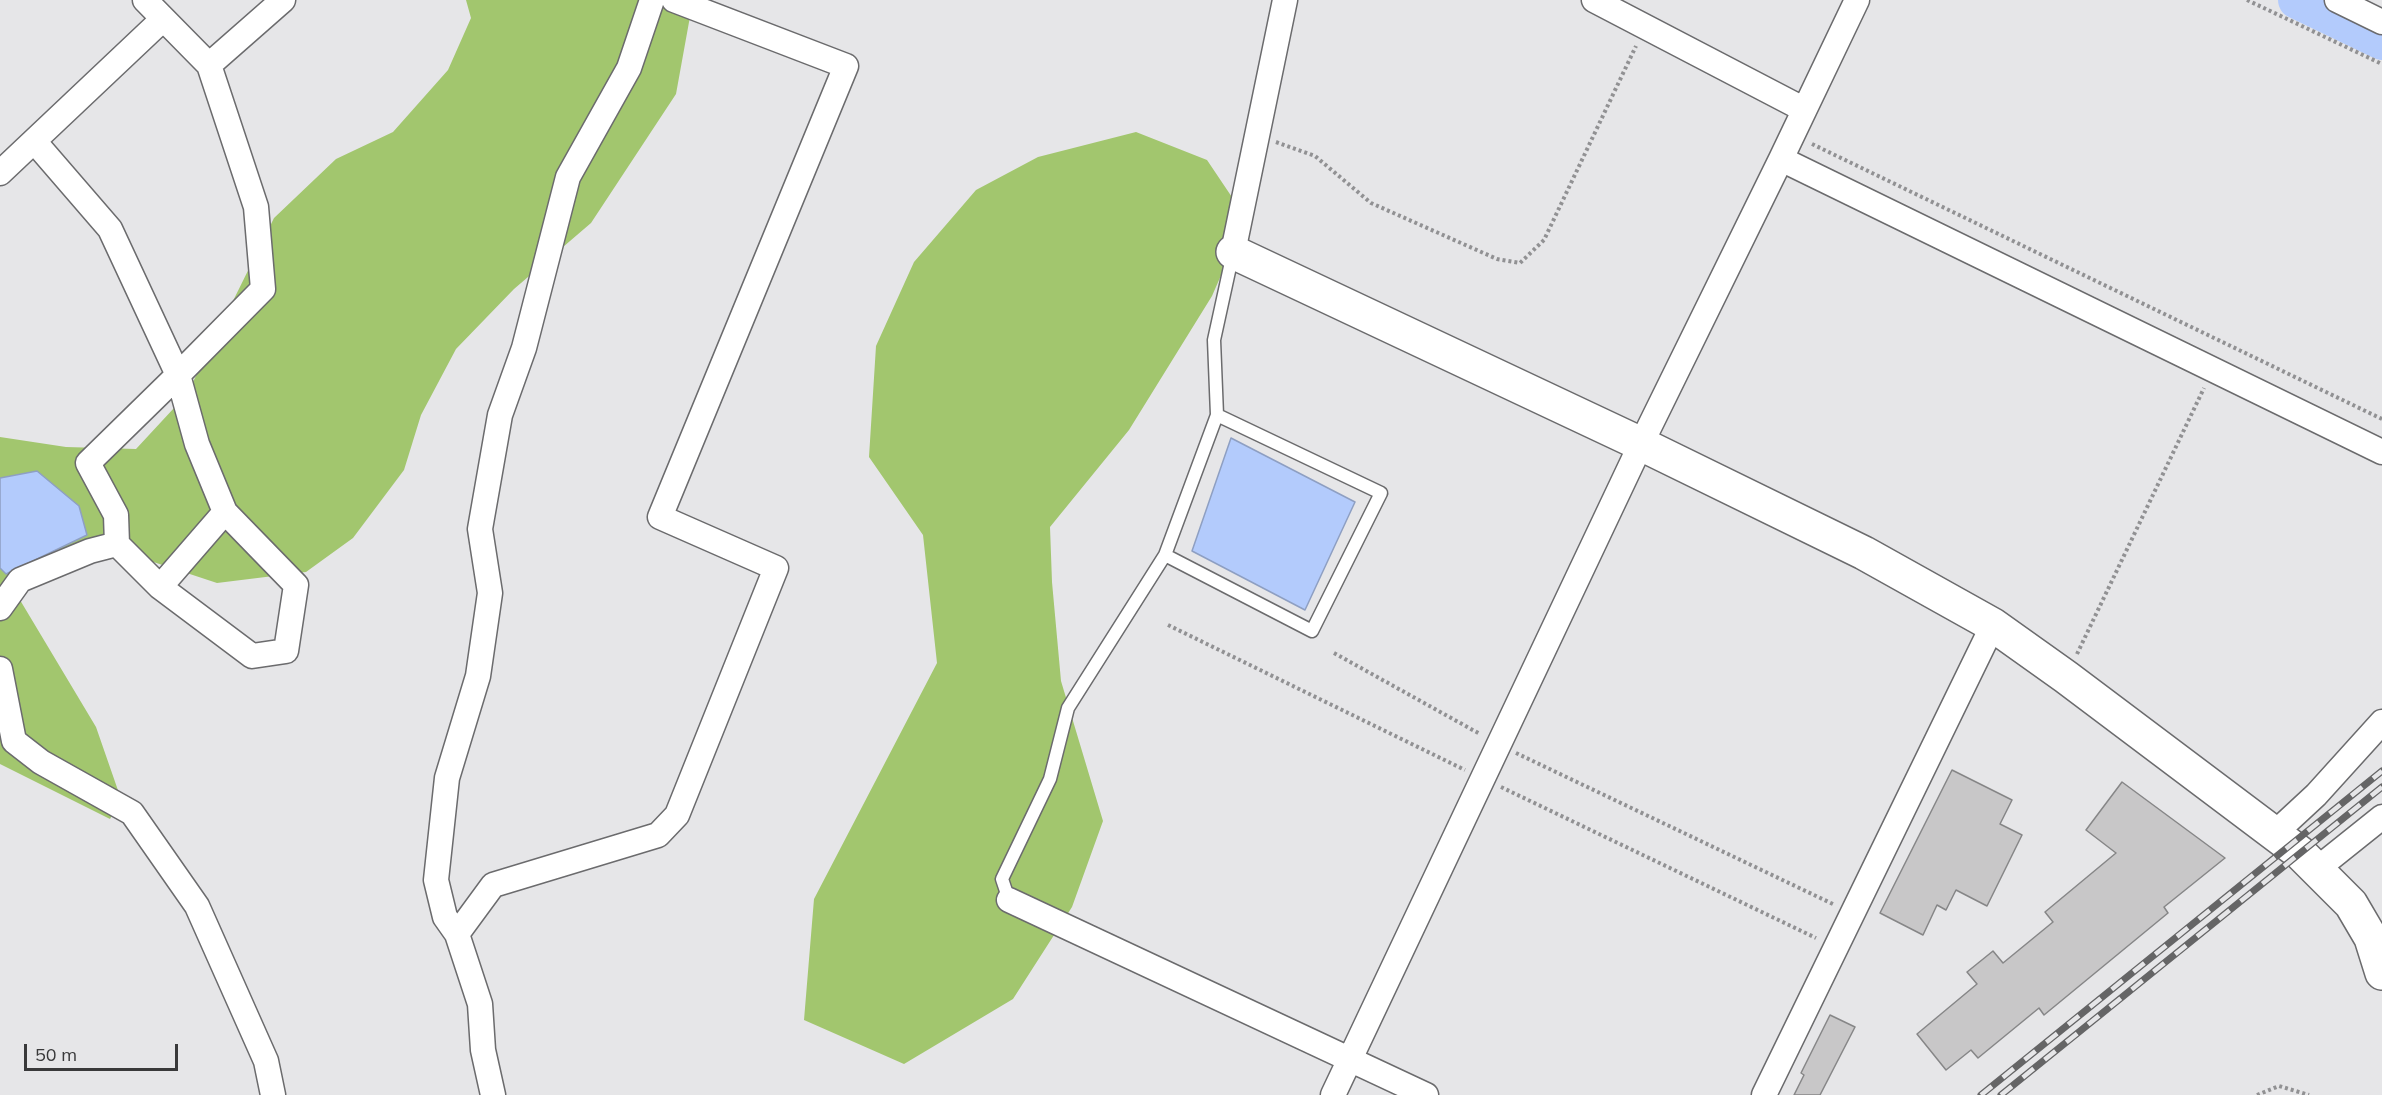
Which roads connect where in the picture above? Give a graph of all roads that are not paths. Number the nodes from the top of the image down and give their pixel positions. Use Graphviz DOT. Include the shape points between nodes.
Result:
graph roads {
  1 [pos="145,0"];
  2 [pos="283,0"];
  3 [pos="652,0"];
  4 [pos="674,0"];
  5 [pos="1285,0"];
  6 [pos="1594,0"];
  7 [pos="1857,0"];
  8 [pos="2337,0"];
  9 [pos="163,19"];
  10 [pos="2382,22"];
  11 [pos="209,65"];
  12 [pos="1803,109"];
  13 [pos="34,141"];
  14 [pos="1781,159"];
  15 [pos="0,173"];
  16 [pos="1233,252"];
  17 [pos="178,375"];
  18 [pos="1217,415"];
  19 [pos="1641,444"];
  20 [pos="2382,452"];
  21 [pos="225,512"];
  22 [pos="117,544"];
  23 [pos="1165,555"];
  24 [pos="159,587"];
  25 [pos="0,608"];
  26 [pos="1993,625"];
  27 [pos="0,669"];
  28 [pos="2382,722"];
  29 [pos="2382,817"];
  30 [pos="2275,833"];
  31 [pos="2317,869"];
  32 [pos="1009,900"];
  33 [pos="457,934"];
  34 [pos="2382,973"];
  35 [pos="1350,1058"];
  36 [pos="273,1095"];
  37 [pos="493,1095"];
  38 [pos="1333,1095"];
  39 [pos="1426,1095"];
  40 [pos="1764,1095"];
  1 -- 9 [label="street"];
  2 -- 11 [label="street"];
  3 -- 33 [label="street" via="629,68 568,177 524,348 500,415 480,529 490,593 478,676 447,778 436,880 445,917"];
  4 -- 33 [label="street" via="846,66 660,517 776,568 677,815 658,836 493,885"];
  5 -- 16 [label="street"];
  6 -- 12 [label="street"];
  7 -- 12 [label="street"];
  8 -- 10 [label="street"];
  9 -- 11 [label="street"];
  9 -- 13 [label="street"];
  11 -- 17 [label="street" via="256,207 263,289"];
  12 -- 14 [label="street"];
  13 -- 15 [label="street"];
  13 -- 17 [label="street" via="110,229"];
  14 -- 19 [label="street"];
  14 -- 20 [label="street"];
  16 -- 18 [label="lane" via="1214,340"];
  16 -- 19 [label="street"];
  17 -- 21 [label="street" via="197,444"];
  17 -- 22 [label="street" via="88,463 116,515"];
  18 -- 23 [label="lane"];
  18 -- 23 [label="lane" via="1381,493 1312,631"];
  19 -- 26 [label="street" via="1864,553"];
  19 -- 35 [label="street"];
  21 -- 24 [label="street"];
  21 -- 24 [label="street" via="296,585 286,651 252,656"];
  22 -- 24 [label="street"];
  22 -- 25 [label="street" via="20,580"];
  23 -- 32 [label="lane" via="1068,708 1050,779 1002,879"];
  26 -- 30 [label="street"];
  26 -- 40 [label="street"];
  27 -- 36 [label="street" via="14,741 42,762 132,813 196,906 266,1061"];
  28 -- 30 [label="street" via="2316,795"];
  29 -- 31 [label="street"];
  30 -- 31 [label="street"];
  31 -- 34 [label="street" via="2351,904 2371,938"];
  32 -- 35 [label="street"];
  33 -- 37 [label="street" via="480,1004 483,1050"];
  35 -- 38 [label="street"];
  35 -- 39 [label="street"];
}
